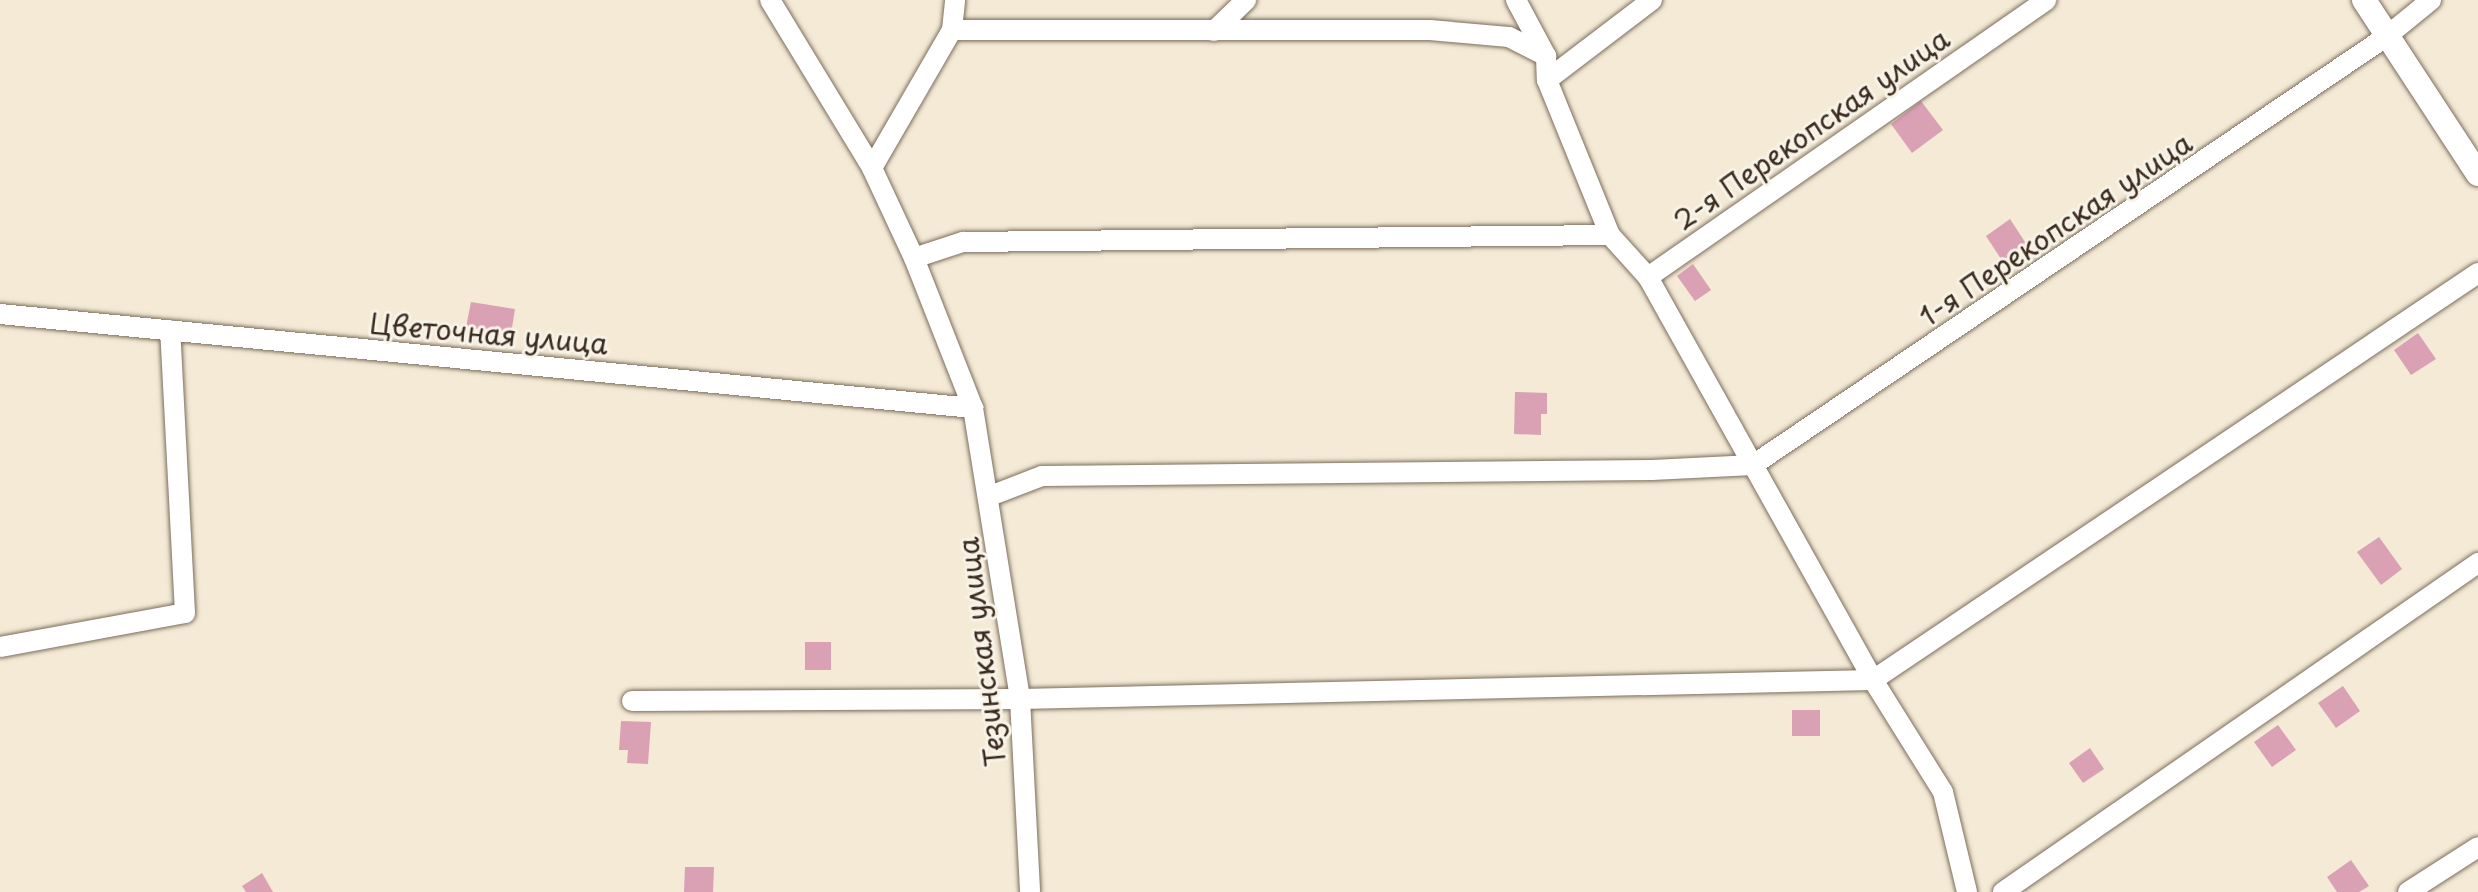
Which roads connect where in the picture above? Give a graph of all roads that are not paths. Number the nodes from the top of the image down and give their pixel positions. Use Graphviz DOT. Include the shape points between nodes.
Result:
graph roads {
  1 [pos="770,0"];
  2 [pos="955,0"];
  3 [pos="1246,0"];
  4 [pos="1516,0"];
  5 [pos="1652,0"];
  6 [pos="2046,0"];
  7 [pos="2364,0"];
  8 [pos="2431,0"];
  9 [pos="952,30"];
  10 [pos="1214,31"];
  11 [pos="2387,36"];
  12 [pos="1546,56"];
  13 [pos="1547,80"];
  14 [pos="872,168"];
  15 [pos="2478,174"];
  16 [pos="1610,235"];
  17 [pos="914,258"];
  18 [pos="2478,273"];
  19 [pos="1648,277"];
  20 [pos="0,314"];
  21 [pos="170,330"];
  22 [pos="973,408"];
  23 [pos="1753,465"];
  24 [pos="990,496"];
  25 [pos="2478,563"];
  26 [pos="0,647"];
  27 [pos="1873,680"];
  28 [pos="1020,699"];
  29 [pos="632,701"];
  30 [pos="2478,847"];
  31 [pos="1030,892"];
  32 [pos="1967,892"];
  33 [pos="2003,892"];
  34 [pos="2408,892"];
  1 -- 14 [label="street, Тезинская улица"];
  2 -- 9 [label="street"];
  3 -- 10 [label="street"];
  4 -- 12 [label="street"];
  5 -- 13 [label="street"];
  6 -- 19 [label="street, 2-я Перекопская улица"];
  7 -- 11 [label="street"];
  8 -- 11 [label="street, 1-я Перекопская улица"];
  9 -- 10 [label="street"];
  9 -- 14 [label="street"];
  10 -- 12 [label="street" via="1430,30 1509,37"];
  11 -- 15 [label="street"];
  11 -- 23 [label="street, 1-я Перекопская улица"];
  12 -- 13 [label="street"];
  13 -- 16 [label="street"];
  14 -- 17 [label="street, Тезинская улица"];
  16 -- 17 [label="street" via="963,242"];
  16 -- 19 [label="street"];
  17 -- 22 [label="street, Тезинская улица"];
  18 -- 27 [label="street"];
  19 -- 23 [label="street"];
  20 -- 21 [label="street, Цветочная улица"];
  21 -- 22 [label="street, Цветочная улица"];
  21 -- 26 [label="street" via="185,613"];
  22 -- 24 [label="street, Тезинская улица"];
  23 -- 24 [label="street" via="1042,476"];
  23 -- 27 [label="street"];
  24 -- 28 [label="street, Тезинская улица"];
  25 -- 33 [label="street"];
  27 -- 28 [label="street"];
  27 -- 32 [label="street" via="1943,792"];
  28 -- 29 [label="street"];
  28 -- 31 [label="street, Тезинская улица"];
  30 -- 34 [label="street"];
}
